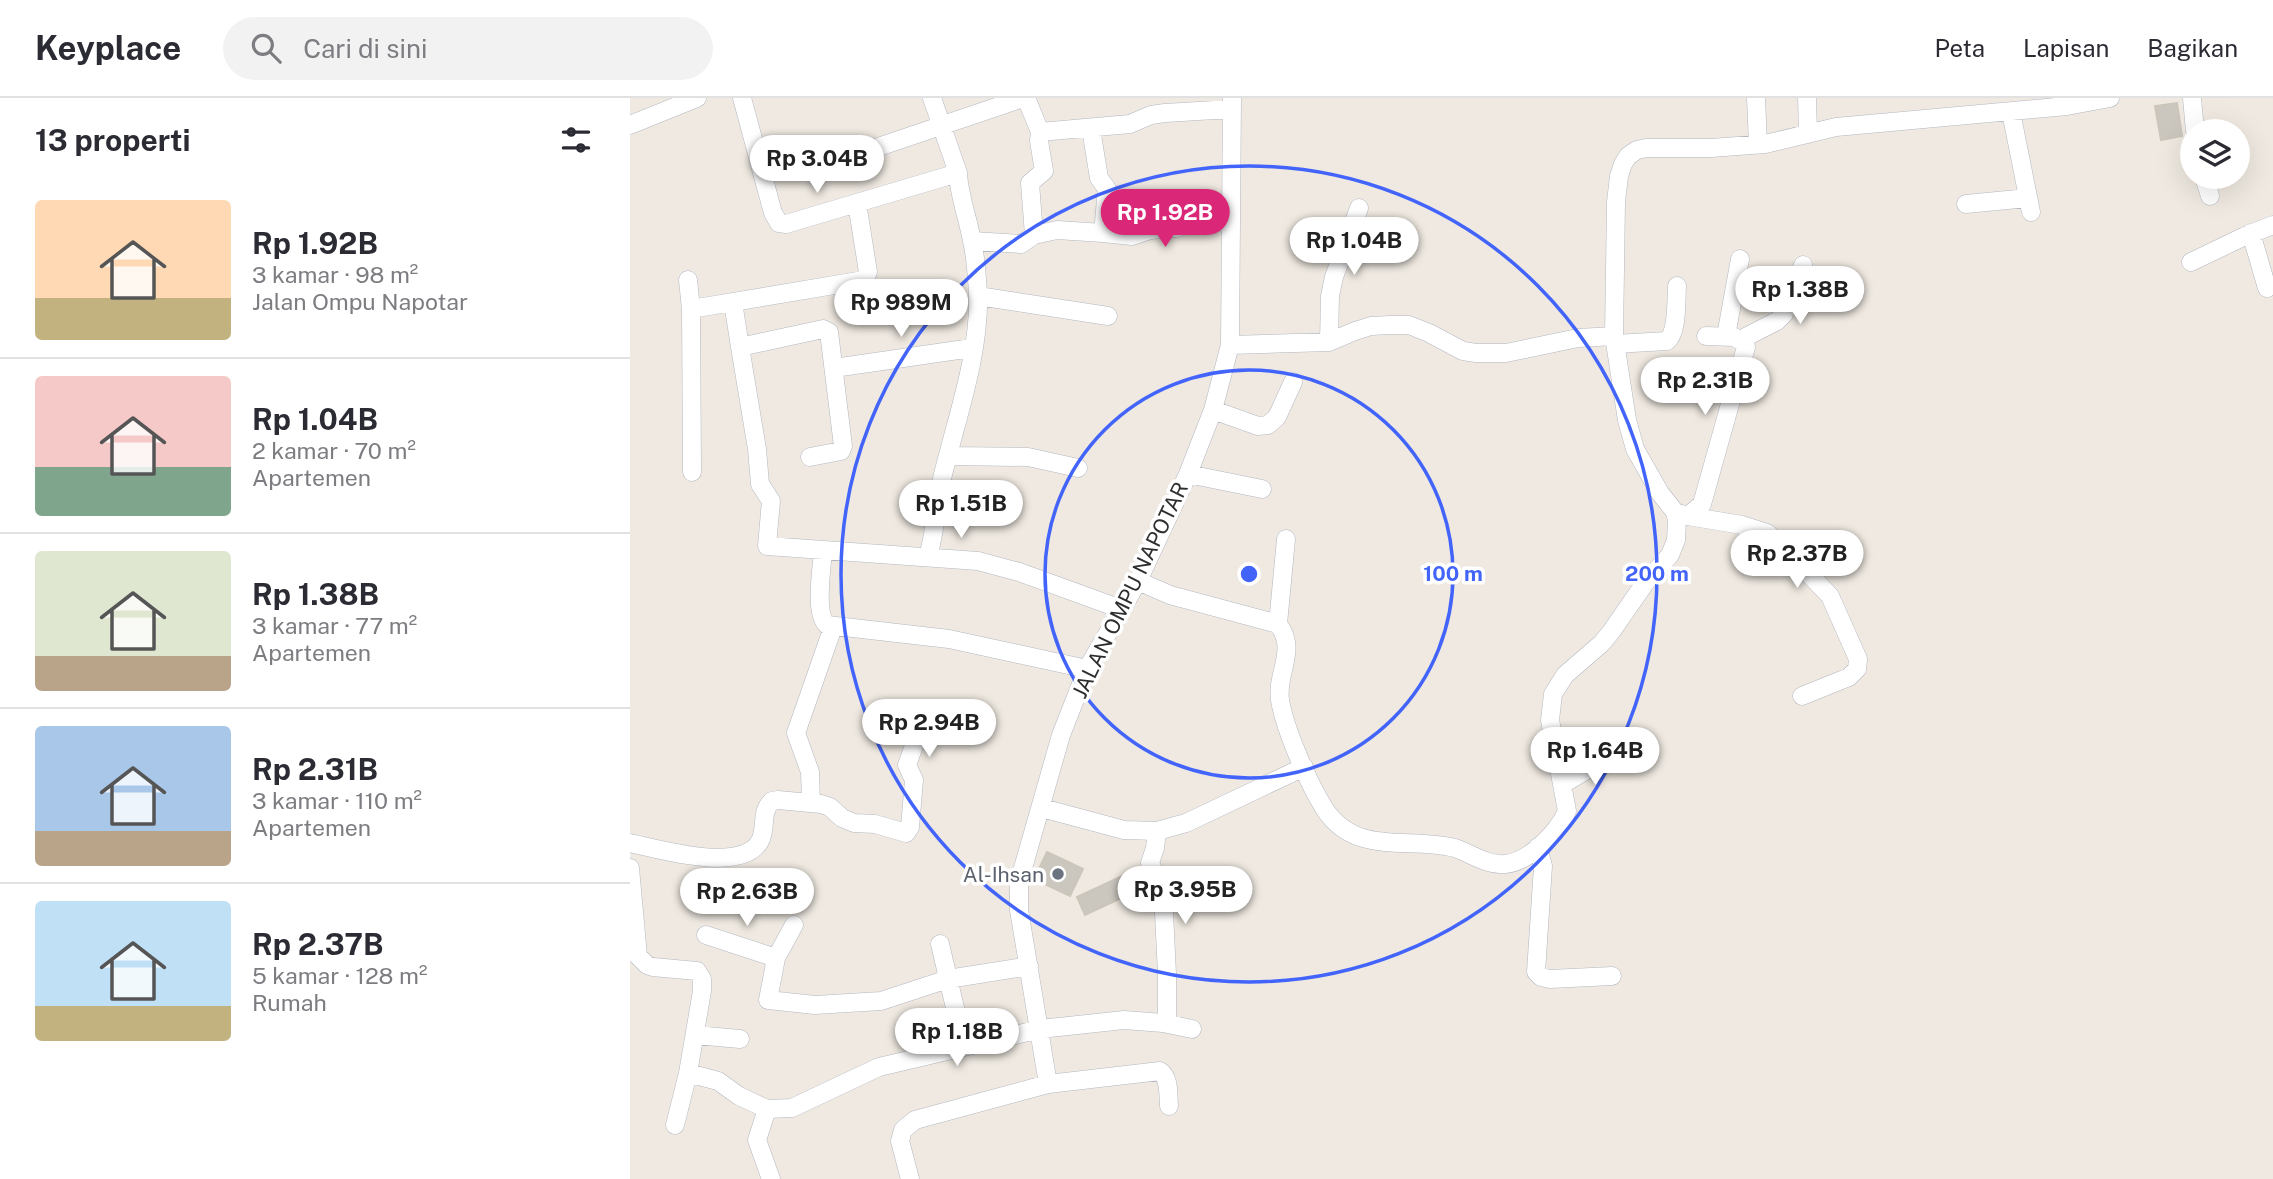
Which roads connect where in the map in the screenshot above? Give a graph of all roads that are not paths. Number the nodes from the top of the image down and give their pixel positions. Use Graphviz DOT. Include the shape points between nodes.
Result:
graph roads {
  1 [pos="697,98"];
  2 [pos="742,98"];
  3 [pos="932,98"];
  4 [pos="1756,98"];
  5 [pos="1807,98"];
  6 [pos="2110,98"];
  7 [pos="2192,98"];
  8 [pos="1232,103"];
  9 [pos="2011,112"];
  10 [pos="2194,119"];
  11 [pos="630,125"];
  12 [pos="943,125"];
  13 [pos="1091,129"];
  14 [pos="1040,132"];
  15 [pos="1808,134"];
  16 [pos="1758,144"];
  17 [pos="831,163"];
  18 [pos="958,173"];
  19 [pos="2208,189"];
  20 [pos="2210,195"];
  21 [pos="858,203"];
  22 [pos="1966,204"];
  23 [pos="1359,208"];
  24 [pos="1230,222"];
  25 [pos="2273,225"];
  26 [pos="1103,233"];
  27 [pos="2250,233"];
  28 [pos="1034,234"];
  29 [pos="972,242"];
  30 [pos="1740,259"];
  31 [pos="2191,262"];
  32 [pos="1803,265"];
  33 [pos="688,280"];
  34 [pos="1677,286"];
  35 [pos="2267,288"];
  36 [pos="978,296"];
  37 [pos="733,302"];
  38 [pos="691,309"];
  39 [pos="1108,316"];
  40 [pos="1706,336"];
  41 [pos="1734,338"];
  42 [pos="1615,340"];
  43 [pos="1329,342"];
  44 [pos="1230,345"];
  45 [pos="740,347"];
  46 [pos="972,348"];
  47 [pos="834,368"];
  48 [pos="1293,382"];
  49 [pos="1213,410"];
  50 [pos="948,456"];
  51 [pos="810,457"];
  52 [pos="1078,468"];
  53 [pos="691,472"];
  54 [pos="1188,474"];
  55 [pos="1262,489"];
  56 [pos="1682,514"];
  57 [pos="1286,540"];
  58 [pos="823,550"];
  59 [pos="928,556"];
  60 [pos="1138,581"];
  61 [pos="1121,609"];
  62 [pos="1278,624"];
  63 [pos="833,627"];
  64 [pos="1087,669"];
  65 [pos="1802,696"];
  66 [pos="919,732"];
  67 [pos="1608,757"];
  68 [pos="1304,767"];
  69 [pos="1563,784"];
  70 [pos="811,803"];
  71 [pos="1042,808"];
  72 [pos="1157,831"];
  73 [pos="630,843"];
  74 [pos="1538,847"];
  75 [pos="630,868"];
  76 [pos="794,925"];
  77 [pos="706,935"];
  78 [pos="633,944"];
  79 [pos="940,944"];
  80 [pos="776,958"];
  81 [pos="1029,966"];
  82 [pos="1612,976"];
  83 [pos="948,979"];
  84 [pos="1167,1024"];
  85 [pos="1040,1029"];
  86 [pos="1192,1029"];
  87 [pos="695,1035"];
  88 [pos="740,1039"];
  89 [pos="964,1046"];
  90 [pos="688,1073"];
  91 [pos="1048,1084"];
  92 [pos="1169,1106"];
  93 [pos="767,1109"];
  94 [pos="675,1125"];
  95 [pos="771,1179"];
  96 [pos="910,1179"];
  1 -- 11 [label="street"];
  2 -- 21 [label="street" via="776,221 786,224"];
  3 -- 12 [label="street"];
  4 -- 16 [label="street"];
  5 -- 15 [label="street"];
  6 -- 9 [label="street"];
  7 -- 10 [label="street"];
  8 -- 13 [label="street"];
  8 -- 24 [label="street, JALAN OMPU NAPOTAR"];
  9 -- 15 [label="street" via="1836,127"];
  9 -- 22 [label="street" via="2030,205"];
  12 -- 14 [label="street" via="1025,98"];
  12 -- 17 [label="street"];
  12 -- 18 [label="street"];
  13 -- 14 [label="street"];
  13 -- 26 [label="street" via="1098,178 1107,189"];
  14 -- 28 [label="street" via="1044,171 1030,183"];
  15 -- 16 [label="street"];
  16 -- 42 [label="street" via="1646,148 1628,156 1619,176 1616,202"];
  18 -- 21 [label="street"];
  18 -- 29 [label="street"];
  19 -- 20 [label="street"];
  21 -- 37 [label="street" via="868,272 864,280"];
  23 -- 43 [label="street" via="1334,277"];
  24 -- 26 [label="street" via="1200,220 1132,236"];
  24 -- 44 [label="street, JALAN OMPU NAPOTAR"];
  25 -- 27 [label="street"];
  26 -- 28 [label="street" via="1070,229"];
  27 -- 31 [label="street"];
  27 -- 35 [label="street"];
  28 -- 29 [label="street" via="1021,244"];
  29 -- 36 [label="street"];
  30 -- 41 [label="street"];
  32 -- 41 [label="street" via="1784,314"];
  33 -- 38 [label="street"];
  34 -- 42 [label="street" via="1672,337 1667,341"];
  36 -- 39 [label="street"];
  36 -- 46 [label="street"];
  37 -- 38 [label="street"];
  37 -- 45 [label="street"];
  38 -- 53 [label="street"];
  40 -- 41 [label="street"];
  41 -- 56 [label="street" via="1745,343 1745,355 1705,495 1698,509"];
  42 -- 43 [label="street" via="1578,338 1506,353 1476,353 1409,326 1390,325 1363,328"];
  42 -- 56 [label="street" via="1635,449 1660,493"];
  43 -- 44 [label="street"];
  44 -- 49 [label="street, JALAN OMPU NAPOTAR"];
  45 -- 47 [label="street" via="826,330"];
  45 -- 58 [label="street" via="760,484 771,501 767,545"];
  46 -- 47 [label="street"];
  46 -- 50 [label="street"];
  47 -- 51 [label="street" via="843,448"];
  48 -- 49 [label="street" via="1277,417 1268,425 1258,426"];
  49 -- 54 [label="street, JALAN OMPU NAPOTAR"];
  50 -- 52 [label="street" via="1028,457"];
  50 -- 59 [label="street"];
  54 -- 55 [label="street"];
  54 -- 60 [label="street, JALAN OMPU NAPOTAR"];
  56 -- 65 [label="street" via="1767,533 1829,596 1858,659 1857,669 1849,677"];
  56 -- 69 [label="street" via="1670,555 1602,643 1565,676 1553,694 1550,720"];
  57 -- 62 [label="street"];
  58 -- 59 [label="street"];
  58 -- 63 [label="street" via="820,611 822,621"];
  59 -- 61 [label="street" via="998,566"];
  60 -- 61 [label="street, JALAN OMPU NAPOTAR"];
  60 -- 62 [label="street" via="1170,595"];
  61 -- 64 [label="street, JALAN OMPU NAPOTAR"];
  62 -- 68 [label="street" via="1285,632 1288,649 1280,699"];
  63 -- 64 [label="street" via="949,639"];
  63 -- 70 [label="street" via="796,733 810,772"];
  64 -- 71 [label="street, JALAN OMPU NAPOTAR" via="1061,735"];
  66 -- 70 [label="street" via="906,765 914,780 907,832 854,823 830,807"];
  67 -- 69 [label="street"];
  68 -- 72 [label="street"];
  68 -- 74 [label="street" via="1336,824 1364,840 1430,843 1503,865"];
  69 -- 74 [label="street" via="1567,811"];
  70 -- 73 [label="street" via="772,801 765,810 759,843 728,858"];
  71 -- 72 [label="street" via="1113,827"];
  71 -- 81 [label="street, JALAN OMPU NAPOTAR" via="1018,895"];
  72 -- 84 [label="street" via="1150,863 1163,892"];
  74 -- 82 [label="street" via="1543,866 1536,972 1550,979"];
  75 -- 78 [label="street"];
  76 -- 80 [label="street"];
  77 -- 80 [label="street"];
  78 -- 87 [label="street" via="647,965 693,969 700,974"];
  79 -- 83 [label="street"];
  80 -- 83 [label="street" via="767,999 799,1005 881,1001"];
  81 -- 83 [label="street"];
  81 -- 85 [label="street, JALAN OMPU NAPOTAR"];
  83 -- 89 [label="street"];
  84 -- 85 [label="street" via="1124,1020"];
  84 -- 86 [label="street"];
  85 -- 89 [label="street"];
  85 -- 91 [label="street, JALAN OMPU NAPOTAR"];
  87 -- 88 [label="street"];
  87 -- 90 [label="street"];
  89 -- 93 [label="street" via="879,1067 792,1108"];
  90 -- 93 [label="street" via="718,1080"];
  90 -- 94 [label="street"];
  91 -- 92 [label="street" via="1160,1071 1165,1073"];
  91 -- 96 [label="street" via="915,1119 900,1138"];
  93 -- 95 [label="street" via="757,1140"];
}
